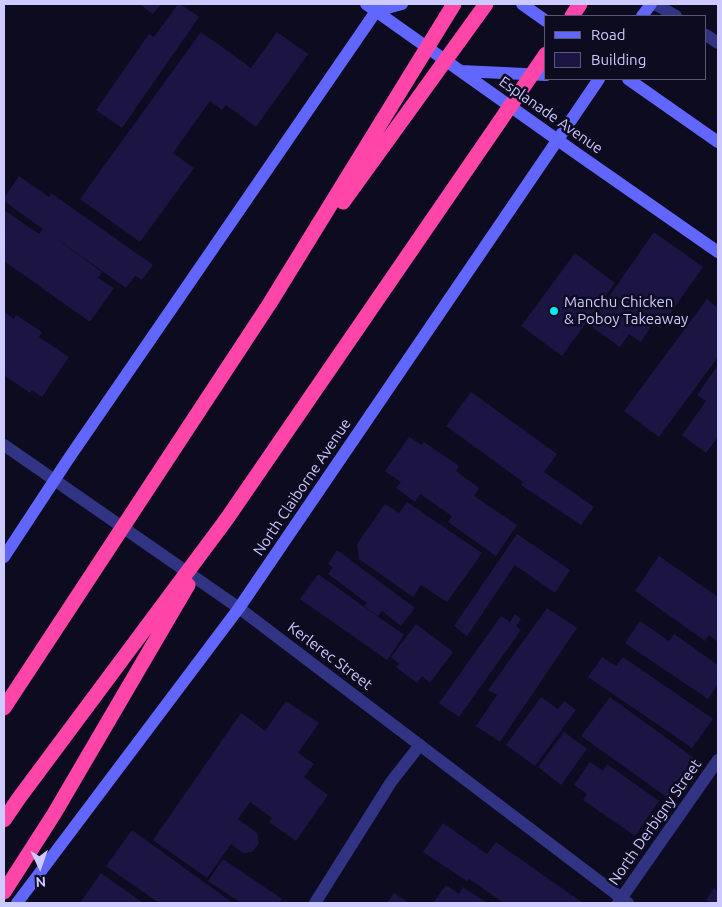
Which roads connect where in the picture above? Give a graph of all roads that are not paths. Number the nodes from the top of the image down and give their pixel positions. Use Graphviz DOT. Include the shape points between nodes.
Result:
graph roads {
  1 [pos="402,4"];
  2 [pos="454,4"];
  3 [pos="486,4"];
  4 [pos="522,4"];
  5 [pos="580,4"];
  6 [pos="650,4"];
  7 [pos="656,4"];
  8 [pos="374,6"];
  9 [pos="573,15"];
  10 [pos="643,15"];
  11 [pos="674,15"];
  12 [pos="544,20"];
  13 [pos="707,36"];
  14 [pos="718,43"];
  15 [pos="544,57"];
  16 [pos="461,72"];
  17 [pos="544,75"];
  18 [pos="598,80"];
  19 [pos="629,80"];
  20 [pos="558,140"];
  21 [pos="718,142"];
  22 [pos="718,252"];
  23 [pos="270,303"];
  24 [pos="4,446"];
  25 [pos="54,481"];
  26 [pos="226,520"];
  27 [pos="4,557"];
  28 [pos="239,608"];
  29 [pos="4,708"];
  30 [pos="420,745"];
  31 [pos="718,760"];
  32 [pos="4,820"];
  33 [pos="4,892"];
  34 [pos="622,902"];
  35 [pos="17,903"];
  36 [pos="315,903"];
  1 -- 8 [label="main road"];
  2 -- 23 [label="highway, bridge"];
  3 -- 23 [label="highway, bridge"];
  4 -- 12 [label="main road"];
  5 -- 9 [label="highway"];
  6 -- 10 [label="main road"];
  7 -- 11 [label="street"];
  8 -- 16 [label="main road, Esplanade Avenue"];
  8 -- 25 [label="main road"];
  13 -- 14 [label="street"];
  15 -- 26 [label="highway, bridge"];
  16 -- 17 [label="main road"];
  16 -- 20 [label="main road, Esplanade Avenue"];
  18 -- 20 [label="main road, North Claiborne Avenue"];
  19 -- 21 [label="main road"];
  20 -- 22 [label="main road, Esplanade Avenue"];
  20 -- 28 [label="main road, North Claiborne Avenue"];
  23 -- 29 [label="highway, bridge"];
  24 -- 25 [label="street, Kerlerec Street"];
  25 -- 27 [label="main road"];
  25 -- 28 [label="street, Kerlerec Street"];
  26 -- 32 [label="highway, bridge"];
  26 -- 33 [label="highway, bridge" via="54,814"];
  28 -- 30 [label="street, Kerlerec Street"];
  28 -- 35 [label="main road, North Claiborne Avenue"];
  30 -- 34 [label="street, Kerlerec Street"];
  30 -- 36 [label="street" via="391,782"];
  31 -- 34 [label="street, North Derbigny Street"];
}
